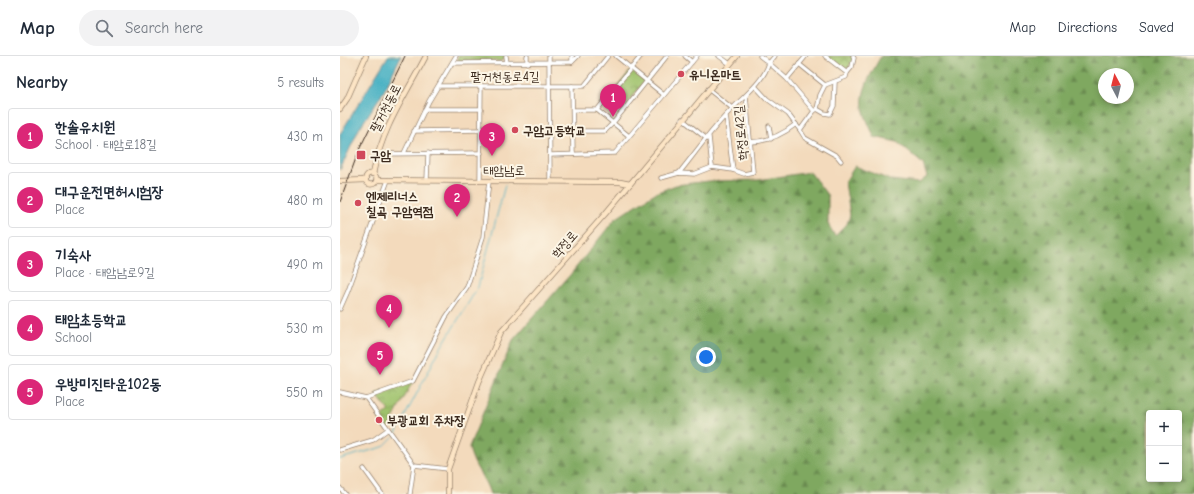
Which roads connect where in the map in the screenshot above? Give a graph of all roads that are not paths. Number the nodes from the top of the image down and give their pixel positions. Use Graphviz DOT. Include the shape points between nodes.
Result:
graph roads {
  1 [pos="366,56"];
  2 [pos="426,56"];
  3 [pos="456,56"];
  4 [pos="506,56"];
  5 [pos="527,56"];
  6 [pos="550,56"];
  7 [pos="572,56"];
  8 [pos="578,56"];
  9 [pos="608,56"];
  10 [pos="616,56"];
  11 [pos="641,56"];
  12 [pos="667,56"];
  13 [pos="685,56"];
  14 [pos="697,56"];
  15 [pos="720,56"];
  16 [pos="737,56"];
  17 [pos="760,56"];
  18 [pos="775,56"];
  19 [pos="806,56"];
  20 [pos="825,56"];
  21 [pos="853,56"];
  22 [pos="527,62"];
  23 [pos="550,62"];
  24 [pos="572,62"];
  25 [pos="692,62"];
  26 [pos="452,63"];
  27 [pos="507,63"];
  28 [pos="769,63"];
  29 [pos="730,64"];
  30 [pos="800,64"];
  31 [pos="631,68"];
  32 [pos="847,73"];
  33 [pos="787,79"];
  34 [pos="647,80"];
  35 [pos="835,82"];
  36 [pos="481,85"];
  37 [pos="825,85"];
  38 [pos="439,86"];
  39 [pos="550,86"];
  40 [pos="572,86"];
  41 [pos="755,86"];
  42 [pos="708,88"];
  43 [pos="664,95"];
  44 [pos="746,96"];
  45 [pos="732,108"];
  46 [pos="340,109"];
  47 [pos="425,109"];
  48 [pos="481,109"];
  49 [pos="573,110"];
  50 [pos="596,110"];
  51 [pos="816,110"];
  52 [pos="726,116"];
  53 [pos="682,119"];
  54 [pos="613,123"];
  55 [pos="796,124"];
  56 [pos="769,126"];
  57 [pos="481,130"];
  58 [pos="800,130"];
  59 [pos="414,131"];
  60 [pos="574,131"];
  61 [pos="629,136"];
  62 [pos="708,138"];
  63 [pos="771,138"];
  64 [pos="750,142"];
  65 [pos="404,153"];
  66 [pos="428,153"];
  67 [pos="481,153"];
  68 [pos="377,154"];
  69 [pos="573,154"];
  70 [pos="550,155"];
  71 [pos="841,161"];
  72 [pos="712,167"];
  73 [pos="733,170"];
  74 [pos="679,173"];
  75 [pos="373,174"];
  76 [pos="661,178"];
  77 [pos="366,180"];
  78 [pos="377,180"];
  79 [pos="388,180"];
  80 [pos="427,180"];
  81 [pos="340,181"];
  82 [pos="480,181"];
  83 [pos="489,181"];
  84 [pos="550,181"];
  85 [pos="630,184"];
  86 [pos="340,309"];
  87 [pos="340,392"];
  88 [pos="366,398"];
  89 [pos="387,430"];
  90 [pos="340,450"];
  91 [pos="414,465"];
  92 [pos="364,469"];
  93 [pos="448,469"];
  94 [pos="340,488"];
  95 [pos="345,494"];
  96 [pos="381,494"];
  97 [pos="410,494"];
  98 [pos="448,494"];
  1 -- 46 [label="main road" via="348,99"];
  2 -- 68 [label="main road, 팔거천동로" via="393,116"];
  3 -- 26 [label="street, 팔거천동로4길"];
  4 -- 27 [label="street"];
  5 -- 22 [label="street"];
  6 -- 23 [label="street"];
  7 -- 24 [label="street"];
  8 -- 24 [label="street"];
  9 -- 40 [label="street, 팔거천동로4길" via="584,86"];
  10 -- 31 [label="street"];
  11 -- 31 [label="street"];
  12 -- 34 [label="street"];
  13 -- 25 [label="street"];
  14 -- 25 [label="street"];
  15 -- 29 [label="street"];
  16 -- 29 [label="main road, 학정로"];
  17 -- 28 [label="street"];
  18 -- 28 [label="street, 학정로42길"];
  19 -- 30 [label="street"];
  20 -- 32 [label="street"];
  21 -- 32 [label="street" via="852,67"];
  22 -- 23 [label="street"];
  22 -- 27 [label="street"];
  23 -- 24 [label="street"];
  23 -- 39 [label="street"];
  25 -- 43 [label="street"];
  26 -- 27 [label="street"];
  26 -- 38 [label="street, 팔거천동로4길"];
  28 -- 33 [label="street"];
  28 -- 41 [label="street, 학정로42길" via="766,73"];
  29 -- 42 [label="main road, 학정로"];
  30 -- 33 [label="street"];
  30 -- 37 [label="street"];
  31 -- 34 [label="street"];
  31 -- 50 [label="street"];
  32 -- 35 [label="street" via="846,77"];
  33 -- 51 [label="street"];
  34 -- 43 [label="street"];
  34 -- 54 [label="street"];
  35 -- 37 [label="street"];
  35 -- 51 [label="street" via="834,106 830,114"];
  36 -- 38 [label="street, 팔거천동로4길"];
  36 -- 39 [label="street, 팔거천동로4길"];
  36 -- 48 [label="street"];
  37 -- 51 [label="street"];
  38 -- 47 [label="street, 팔거천동로4길"];
  39 -- 40 [label="street, 팔거천동로4길"];
  39 -- 70 [label="street"];
  40 -- 49 [label="street"];
  41 -- 44 [label="street, 학정로42길"];
  41 -- 55 [label="street"];
  42 -- 45 [label="street"];
  42 -- 53 [label="main road, 학정로"];
  43 -- 61 [label="street"];
  44 -- 45 [label="street, 학정로42길"];
  44 -- 64 [label="street, 학정로42길"];
  45 -- 52 [label="street, 학정로42길"];
  47 -- 48 [label="street"];
  47 -- 59 [label="street, 팔거천동로4길"];
  48 -- 57 [label="street"];
  49 -- 50 [label="street"];
  49 -- 60 [label="street"];
  50 -- 54 [label="street"];
  51 -- 58 [label="street"];
  52 -- 62 [label="street, 학정로42길"];
  52 -- 73 [label="street, 학정로42길"];
  53 -- 62 [label="street"];
  53 -- 85 [label="main road, 학정로"];
  54 -- 60 [label="street" via="605,131"];
  54 -- 61 [label="street"];
  55 -- 58 [label="street"];
  55 -- 63 [label="street"];
  56 -- 63 [label="street"];
  57 -- 59 [label="street"];
  57 -- 67 [label="street"];
  58 -- 71 [label="street" via="805,138 837,156"];
  59 -- 65 [label="street, 팔거천동로4길"];
  60 -- 69 [label="street"];
  61 -- 69 [label="street" via="615,154"];
  62 -- 72 [label="street"];
  62 -- 74 [label="street, 학정로42길"];
  63 -- 64 [label="street"];
  64 -- 73 [label="street, 학정로42길" via="753,172 744,174"];
  65 -- 66 [label="street"];
  65 -- 68 [label="street"];
  66 -- 67 [label="street"];
  66 -- 80 [label="street"];
  67 -- 82 [label="street"];
  68 -- 75 [label="main road, 팔거천동로"];
  69 -- 70 [label="street"];
  70 -- 84 [label="street"];
  72 -- 73 [label="street, 학정로42길"];
  72 -- 74 [label="street, 학정로42길" via="694,174"];
  74 -- 76 [label="street"];
  75 -- 77 [label="main road" via="368,175"];
  75 -- 78 [label="main road"];
  77 -- 78 [label="main road" via="372,185"];
  77 -- 81 [label="main road"];
  78 -- 79 [label="main road, 태암남로"];
  79 -- 80 [label="main road, 태암남로"];
  79 -- 86 [label="street"];
  80 -- 82 [label="main road, 태암남로"];
  82 -- 83 [label="main road, 태암남로"];
  83 -- 84 [label="main road, 태암남로"];
  83 -- 88 [label="street" via="482,237 467,287 446,317 413,381"];
  84 -- 85 [label="main road, 태암남로"];
  85 -- 93 [label="main road, 학정로" via="501,332 478,382"];
  87 -- 88 [label="street"];
  88 -- 89 [label="street"];
  89 -- 90 [label="street" via="373,440"];
  89 -- 91 [label="street"];
  91 -- 93 [label="street"];
  91 -- 97 [label="street"];
  92 -- 96 [label="street"];
  93 -- 98 [label="main road, 학정로"];
  94 -- 95 [label="street"];
}
